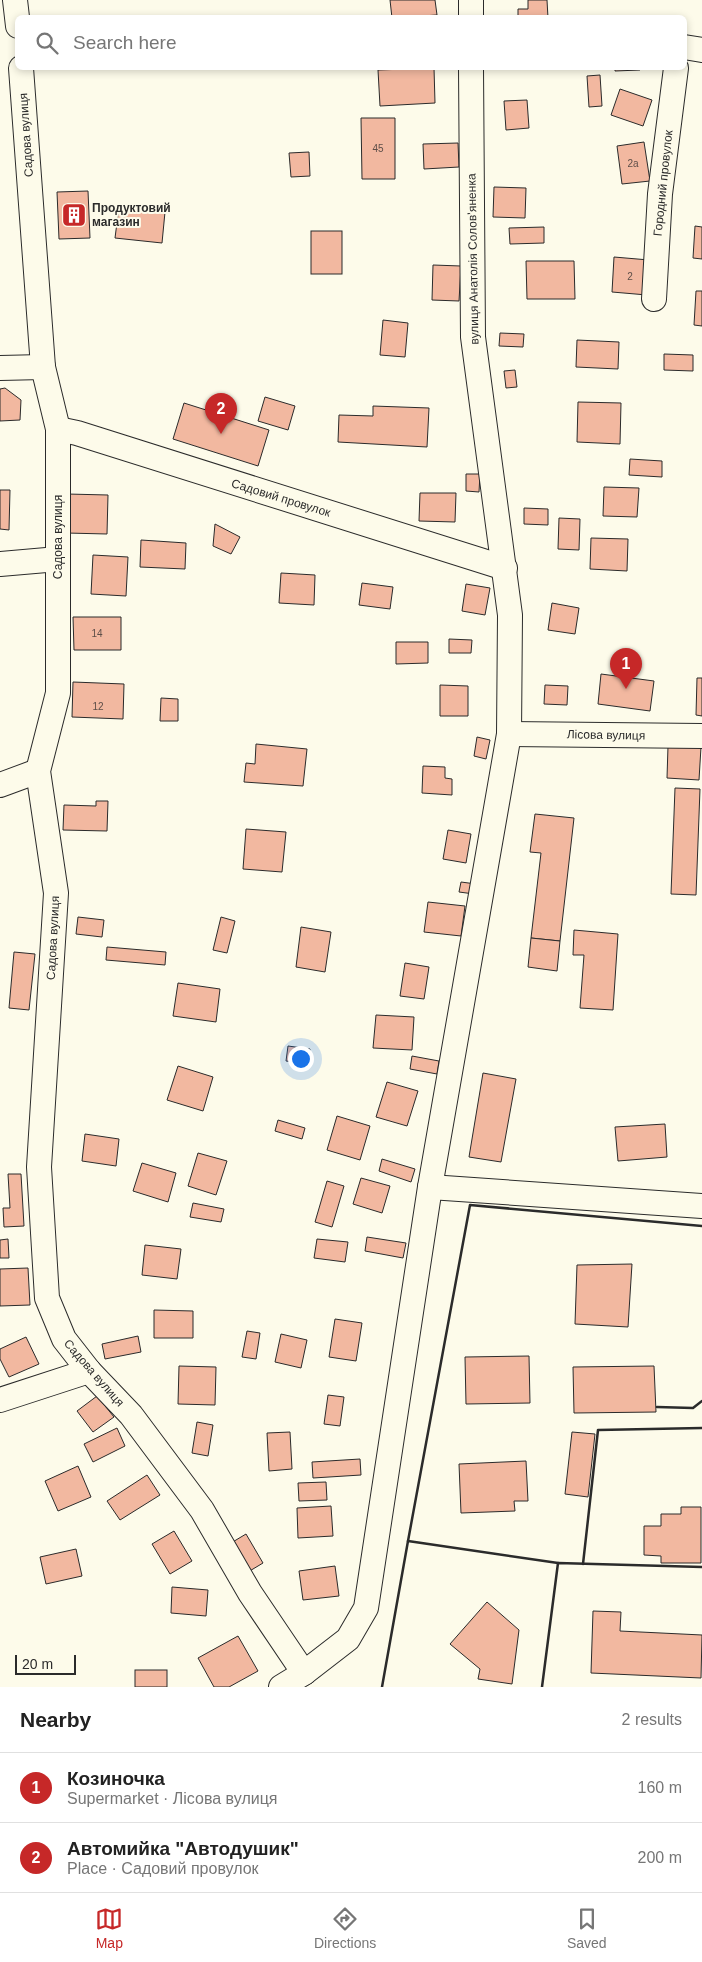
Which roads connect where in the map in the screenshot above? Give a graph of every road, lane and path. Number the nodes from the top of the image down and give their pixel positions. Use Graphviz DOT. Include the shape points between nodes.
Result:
graph roads {
  1 [pos="15,0"];
  2 [pos="470,0"];
  3 [pos="17,15"];
  4 [pos="470,15"];
  5 [pos="687,48"];
  6 [pos="702,50"];
  7 [pos="21,70"];
  8 [pos="471,70"];
  9 [pos="676,70"];
  10 [pos="654,299"];
  11 [pos="43,367"];
  12 [pos="0,368"];
  13 [pos="58,429"];
  14 [pos="58,559"];
  15 [pos="0,564"];
  16 [pos="505,568"];
  17 [pos="509,734"];
  18 [pos="702,736"];
  19 [pos="38,771"];
  20 [pos="0,785"];
  21 [pos="430,1187"];
  22 [pos="702,1206"];
  23 [pos="89,1371"];
  24 [pos="0,1400"];
  25 [pos="304,1673"];
  26 [pos="281,1687"];
  1 -- 3 [label="street"];
  2 -- 4 [label="street"];
  5 -- 6 [label="street"];
  7 -- 11 [label="street, Садова вулиця"];
  8 -- 16 [label="street, вулиця Анатолія Соловʼяненка" via="473,337"];
  9 -- 10 [label="street, Городний провулок" via="660,194"];
  11 -- 12 [label="street"];
  11 -- 13 [label="street, Садова вулиця"];
  13 -- 14 [label="street, Садова вулиця"];
  13 -- 16 [label="street, Садовий провулок"];
  14 -- 15 [label="street"];
  14 -- 19 [label="street, Садова вулиця" via="58,693"];
  16 -- 17 [label="street, вулиця Анатолія Соловʼяненка" via="510,615"];
  17 -- 18 [label="street, Лісова вулиця"];
  17 -- 21 [label="street, вулиця Анатолія Соловʼяненка"];
  19 -- 20 [label="street"];
  19 -- 23 [label="street, Садова вулиця" via="56,893 38,1167 48,1298 64,1340"];
  21 -- 22 [label="street"];
  21 -- 25 [label="street, вулиця Анатолія Соловʼяненка" via="366,1608 348,1639"];
  23 -- 24 [label="street"];
  23 -- 25 [label="street, Садова вулиця" via="131,1415 202,1510 250,1593"];
  25 -- 26 [label="street, вулиця Анатолія Соловʼяненка"];
}
